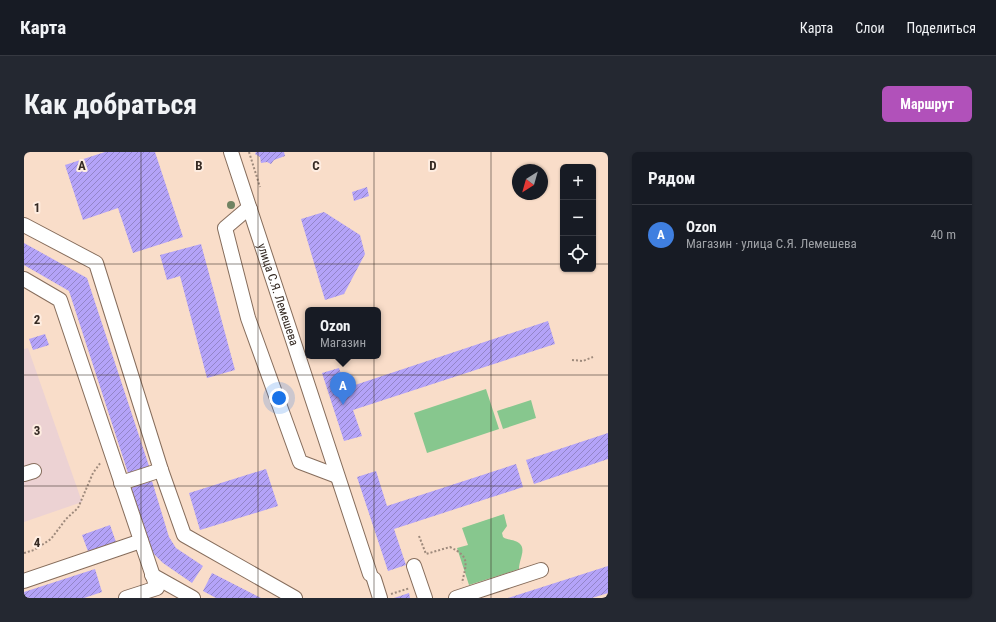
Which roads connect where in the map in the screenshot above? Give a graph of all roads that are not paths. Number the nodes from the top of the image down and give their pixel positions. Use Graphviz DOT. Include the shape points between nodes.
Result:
graph roads {
  1 [pos="231,152"];
  2 [pos="250,210"];
  3 [pos="24,225"];
  4 [pos="24,279"];
  5 [pos="161,470"];
  6 [pos="337,476"];
  7 [pos="121,483"];
  8 [pos="141,541"];
  9 [pos="414,566"];
  10 [pos="541,570"];
  11 [pos="152,575"];
  12 [pos="24,581"];
  13 [pos="384,597"];
  14 [pos="458,597"];
  15 [pos="126,598"];
  16 [pos="193,598"];
  17 [pos="295,598"];
  18 [pos="425,598"];
  1 -- 2 [label="street, улица С.Я. Лемешева"];
  2 -- 6 [label="street, улица С.Я. Лемешева"];
  2 -- 6 [label="street" via="245,211 225,228 248,318 300,462"];
  3 -- 5 [label="street" via="96,263"];
  4 -- 7 [label="street" via="60,300"];
  5 -- 7 [label="street"];
  5 -- 17 [label="street" via="184,535"];
  6 -- 13 [label="street, улица С.Я. Лемешева" via="372,576"];
  7 -- 8 [label="street"];
  8 -- 11 [label="street"];
  8 -- 12 [label="street"];
  9 -- 18 [label="street"];
  10 -- 14 [label="street"];
  11 -- 15 [label="street" via="157,588"];
  11 -- 16 [label="street"];
}
